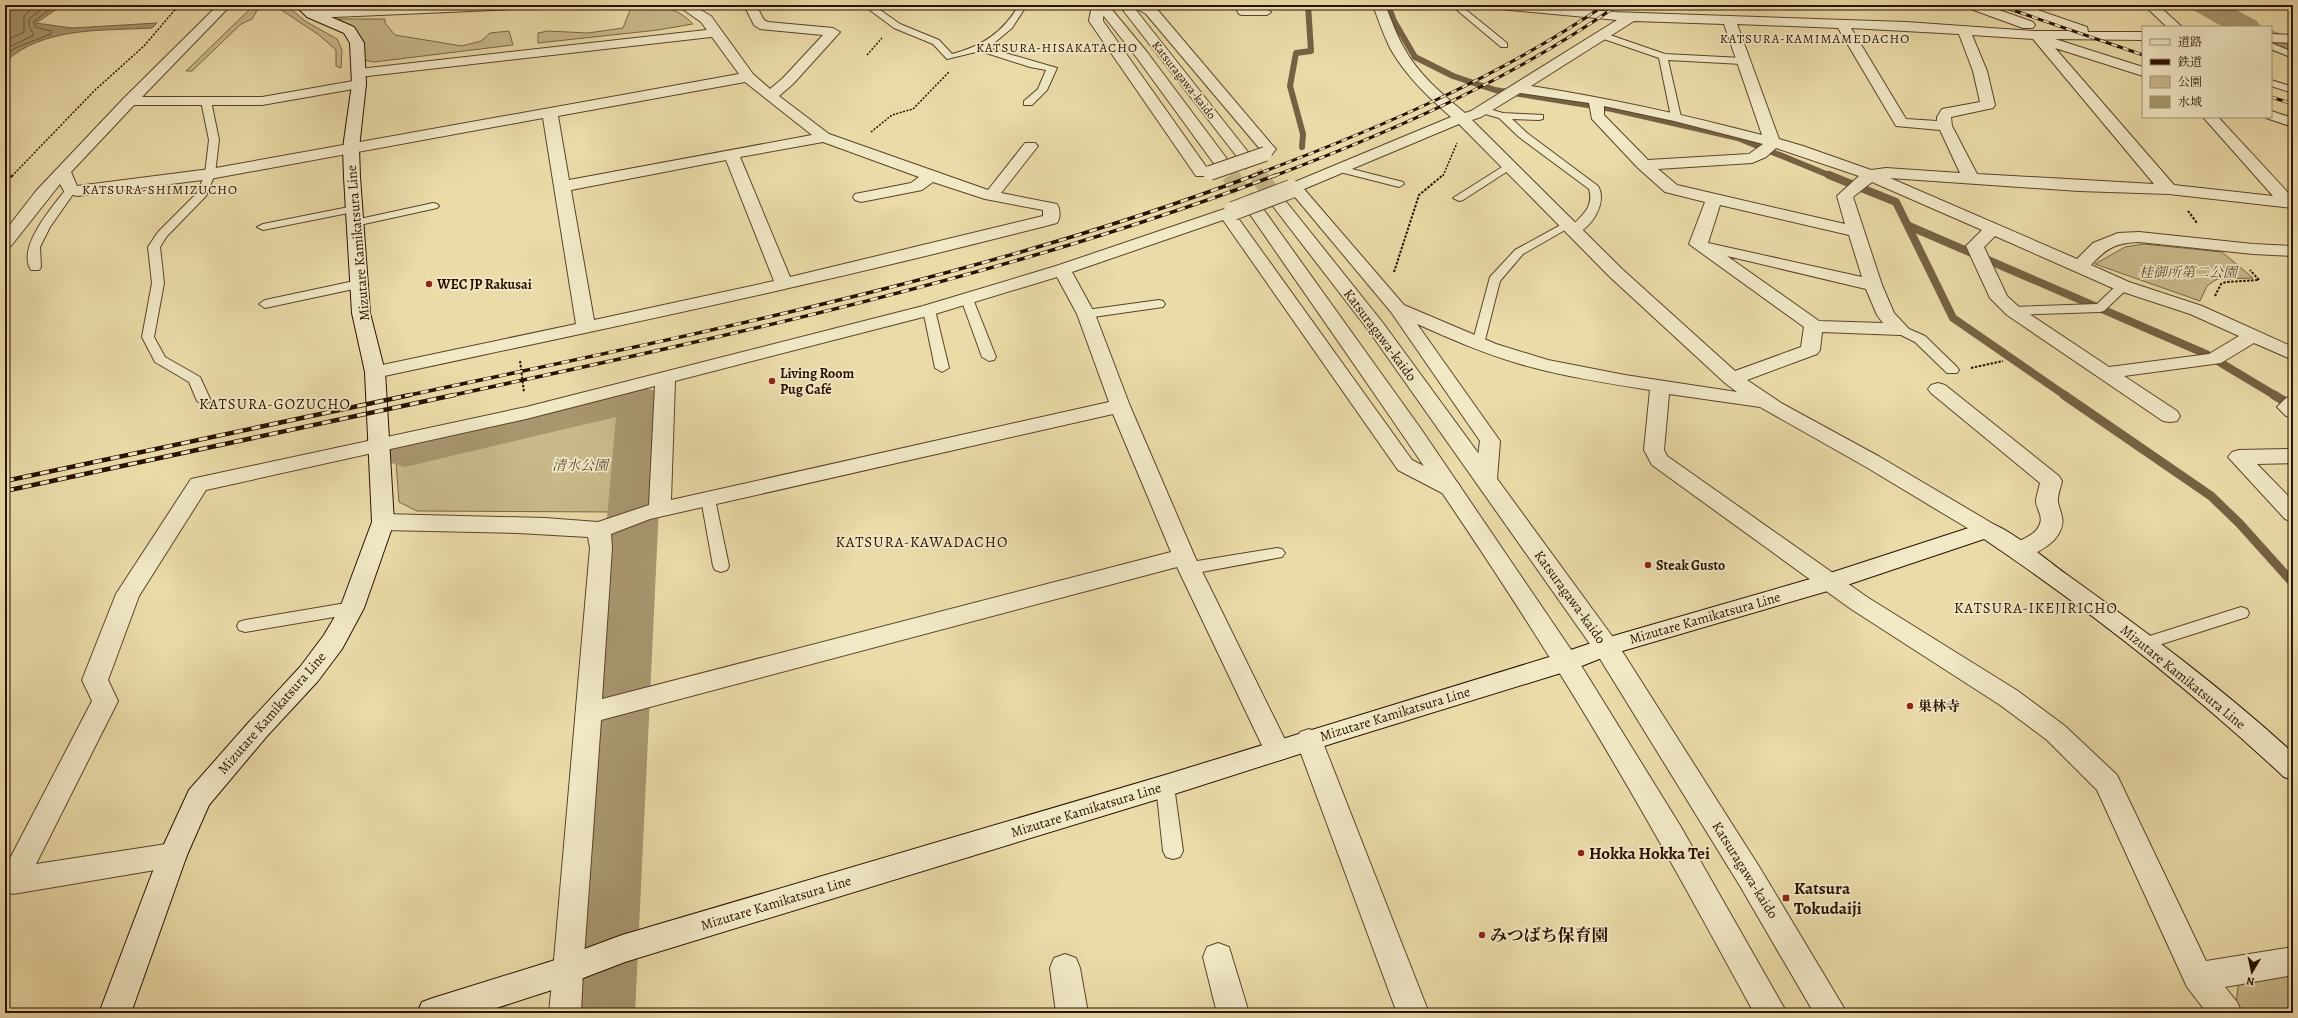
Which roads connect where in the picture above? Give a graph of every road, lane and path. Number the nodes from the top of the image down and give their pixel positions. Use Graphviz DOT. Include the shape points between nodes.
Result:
graph roads {
  1 [pos="178,5"];
  2 [pos="225,5"];
  3 [pos="513,5"];
  4 [pos="683,5"];
  5 [pos="750,5"];
  6 [pos="866,5"];
  7 [pos="1023,5"];
  8 [pos="1099,5"];
  9 [pos="1125,5"];
  10 [pos="1136,5"];
  11 [pos="1238,5"];
  12 [pos="1379,5"];
  13 [pos="1455,5"];
  14 [pos="1500,5"];
  15 [pos="1709,5"];
  16 [pos="1973,5"];
  17 [pos="2011,5"];
  18 [pos="2150,5"];
  19 [pos="306,9"];
  20 [pos="1267,12"];
  21 [pos="1632,16"];
  22 [pos="1723,19"];
  23 [pos="1842,24"];
  24 [pos="2174,26"];
  25 [pos="1964,30"];
  26 [pos="715,33"];
  27 [pos="1601,35"];
  28 [pos="2098,35"];
  29 [pos="2036,36"];
  30 [pos="2056,36"];
  31 [pos="2129,36"];
  32 [pos="2142,36"];
  33 [pos="2142,40"];
  34 [pos="2279,40"];
  35 [pos="1504,45"];
  36 [pos="983,49"];
  37 [pos="2293,55"];
  38 [pos="950,57"];
  39 [pos="1664,57"];
  40 [pos="1742,62"];
  41 [pos="2142,72"];
  42 [pos="748,76"];
  43 [pos="359,78"];
  44 [pos="2276,84"];
  45 [pos="2293,86"];
  46 [pos="2293,90"];
  47 [pos="1513,91"];
  48 [pos="770,96"];
  49 [pos="129,101"];
  50 [pos="206,101"];
  51 [pos="1028,103"];
  52 [pos="1596,104"];
  53 [pos="1482,110"];
  54 [pos="550,113"];
  55 [pos="2272,115"];
  56 [pos="1503,116"];
  57 [pos="1539,117"];
  58 [pos="1676,117"];
  59 [pos="2211,118"];
  60 [pos="2293,123"];
  61 [pos="1467,124"];
  62 [pos="1945,126"];
  63 [pos="824,136"];
  64 [pos="1030,146"];
  65 [pos="1770,146"];
  66 [pos="351,148"];
  67 [pos="853,148"];
  68 [pos="731,154"];
  69 [pos="1242,155"];
  70 [pos="1221,162"];
  71 [pos="1510,165"];
  72 [pos="1644,165"];
  73 [pos="1340,169"];
  74 [pos="63,173"];
  75 [pos="210,174"];
  76 [pos="930,177"];
  77 [pos="1971,180"];
  78 [pos="1860,182"];
  79 [pos="5,183"];
  80 [pos="1399,184"];
  81 [pos="564,186"];
  82 [pos="2169,189"];
  83 [pos="71,190"];
  84 [pos="1285,195"];
  85 [pos="991,196"];
  86 [pos="861,197"];
  87 [pos="1459,198"];
  88 [pos="1714,199"];
  89 [pos="2290,203"];
  90 [pos="433,206"];
  91 [pos="1255,210"];
  92 [pos="1233,211"];
  93 [pos="354,216"];
  94 [pos="263,227"];
  95 [pos="1571,228"];
  96 [pos="1992,230"];
  97 [pos="1855,231"];
  98 [pos="5,242"];
  99 [pos="1698,244"];
  100 [pos="2218,246"];
  101 [pos="2293,251"];
  102 [pos="34,267"];
  103 [pos="2079,267"];
  104 [pos="1062,270"];
  105 [pos="359,284"];
  106 [pos="784,285"];
  107 [pos="1873,285"];
  108 [pos="2123,286"];
  109 [pos="1385,293"];
  110 [pos="967,299"];
  111 [pos="265,304"];
  112 [pos="1159,304"];
  113 [pos="1398,309"];
  114 [pos="929,310"];
  115 [pos="2013,312"];
  116 [pos="1086,314"];
  117 [pos="2208,315"];
  118 [pos="1814,326"];
  119 [pos="586,327"];
  120 [pos="1900,329"];
  121 [pos="2254,336"];
  122 [pos="518,341"];
  123 [pos="1478,344"];
  124 [pos="2293,354"];
  125 [pos="989,357"];
  126 [pos="2003,360"];
  127 [pos="942,368"];
  128 [pos="1952,370"];
  129 [pos="375,372"];
  130 [pos="2106,373"];
  131 [pos="665,379"];
  132 [pos="1732,379"];
  133 [pos="1660,386"];
  134 [pos="1938,389"];
  135 [pos="204,400"];
  136 [pos="1766,402"];
  137 [pos="2293,402"];
  138 [pos="1120,406"];
  139 [pos="2293,412"];
  140 [pos="526,413"];
  141 [pos="2170,416"];
  142 [pos="380,443"];
  143 [pos="2293,456"];
  144 [pos="1486,479"];
  145 [pos="1450,488"];
  146 [pos="708,499"];
  147 [pos="652,512"];
  148 [pos="2293,514"];
  149 [pos="382,522"];
  150 [pos="609,527"];
  151 [pos="1986,530"];
  152 [pos="2019,551"];
  153 [pos="1277,553"];
  154 [pos="1187,563"];
  155 [pos="721,566"];
  156 [pos="1830,582"];
  157 [pos="352,608"];
  158 [pos="2241,613"];
  159 [pos="245,626"];
  160 [pos="2143,644"];
  161 [pos="1606,647"];
  162 [pos="1565,662"];
  163 [pos="597,710"];
  164 [pos="1309,740"];
  165 [pos="1277,750"];
  166 [pos="2293,769"];
  167 [pos="1165,786"];
  168 [pos="1173,851"];
  169 [pos="173,855"];
  170 [pos="12,870"];
  171 [pos="1218,957"];
  172 [pos="2293,961"];
  173 [pos="590,962"];
  174 [pos="1065,968"];
  175 [pos="2198,977"];
  176 [pos="115,1013"];
  177 [pos="433,1013"];
  178 [pos="565,1013"];
  179 [pos="1072,1013"];
  180 [pos="1233,1013"];
  181 [pos="1413,1013"];
  182 [pos="1771,1013"];
  183 [pos="1831,1013"];
  184 [pos="2226,1013"];
  1 -- 79 [label="path" via="144,46 94,91"];
  2 -- 49 [label="street"];
  3 -- 19 [label="street"];
  4 -- 26 [label="street" via="706,19"];
  5 -- 48 [label="street" via="759,22 765,26 833,32 788,81"];
  6 -- 38 [label="lane" via="897,26 936,42"];
  7 -- 36 [label="lane" via="1013,24"];
  8 -- 10 [label="street, bridge" via="1096,21 1202,173 1210,173 1265,154 1268,149 1208,76 1151,11"];
  8 -- 70 [label="street, Katsuragawa-kaido" via="1142,55"];
  9 -- 69 [label="street, Katsuragawa-kaido"];
  11 -- 20 [label="lane" via="1242,12"];
  12 -- 61 [label="street" via="1397,48 1410,68 1438,99"];
  13 -- 35 [label="lane"];
  14 -- 21 [label="street"];
  15 -- 22 [label="street"];
  16 -- 30 [label="street"];
  17 -- 28 [label="street"];
  18 -- 24 [label="street"];
  19 -- 43 [label="street, Mizutare Kamikatsura Line" via="349,30 357,43"];
  21 -- 22 [label="street"];
  21 -- 27 [label="street"];
  22 -- 23 [label="street"];
  22 -- 40 [label="street"];
  23 -- 25 [label="street"];
  23 -- 62 [label="street" via="1901,123"];
  25 -- 29 [label="street"];
  25 -- 62 [label="street" via="1980,71 1988,105 1947,112 1944,117"];
  26 -- 42 [label="street"];
  26 -- 43 [label="street"];
  27 -- 39 [label="lane"];
  27 -- 47 [label="street"];
  28 -- 30 [label="street"];
  28 -- 31 [label="street"];
  29 -- 30 [label="street"];
  29 -- 41 [label="street"];
  29 -- 82 [label="street"];
  31 -- 32 [label="street"];
  31 -- 33 [label="lane"];
  34 -- 37 [label="lane"];
  36 -- 38 [label="lane"];
  36 -- 51 [label="lane" via="1033,65 1052,68 1042,90"];
  38 -- 67 [label="path" via="949,72 914,109 892,115"];
  39 -- 40 [label="lane"];
  39 -- 58 [label="lane"];
  40 -- 65 [label="street"];
  42 -- 48 [label="street"];
  42 -- 54 [label="street"];
  43 -- 50 [label="street" via="262,101"];
  43 -- 66 [label="street, Mizutare Kamikatsura Line"];
  44 -- 45 [label="lane"];
  44 -- 46 [label="lane"];
  47 -- 52 [label="street"];
  47 -- 53 [label="street"];
  48 -- 63 [label="street"];
  49 -- 50 [label="street"];
  49 -- 74 [label="street"];
  50 -- 75 [label="lane" via="214,140"];
  52 -- 58 [label="street"];
  52 -- 72 [label="street" via="1597,116"];
  53 -- 56 [label="lane"];
  53 -- 61 [label="street"];
  54 -- 66 [label="street"];
  54 -- 81 [label="street"];
  55 -- 60 [label="street"];
  56 -- 57 [label="lane"];
  56 -- 95 [label="lane" via="1523,135 1594,188 1597,195 1588,219"];
  58 -- 65 [label="street"];
  59 -- 89 [label="street"];
  61 -- 71 [label="street"];
  61 -- 73 [label="street" via="1448,122"];
  61 -- 109 [label="path" via="1442,178 1419,195 1391,284"];
  62 -- 77 [label="street"];
  63 -- 67 [label="street"];
  63 -- 68 [label="street"];
  64 -- 85 [label="street"];
  65 -- 72 [label="street" via="1752,158"];
  65 -- 78 [label="street" via="1798,149"];
  66 -- 75 [label="street"];
  66 -- 93 [label="street, Mizutare Kamikatsura Line"];
  67 -- 76 [label="street"];
  68 -- 81 [label="street"];
  68 -- 106 [label="street"];
  71 -- 87 [label="lane"];
  71 -- 95 [label="street"];
  72 -- 88 [label="street" via="1671,188"];
  73 -- 80 [label="lane"];
  73 -- 84 [label="street"];
  74 -- 83 [label="street"];
  74 -- 98 [label="street" via="42,194"];
  75 -- 83 [label="street"];
  75 -- 135 [label="lane" via="202,194 162,234 154,247 159,271 158,294 148,337 160,359 195,380"];
  76 -- 85 [label="street"];
  76 -- 86 [label="street" via="916,187"];
  77 -- 78 [label="street" via="1886,173"];
  77 -- 82 [label="street"];
  78 -- 96 [label="street"];
  78 -- 97 [label="street" via="1845,196"];
  81 -- 119 [label="street"];
  82 -- 89 [label="street"];
  82 -- 100 [label="path"];
  83 -- 102 [label="lane" via="44,227 34,247"];
  84 -- 92 [label="street, bridge"];
  84 -- 109 [label="street" via="1301,194"];
  84 -- 144 [label="street, Katsuragawa-kaido"];
  85 -- 106 [label="street" via="1051,207 1051,220"];
  88 -- 97 [label="street"];
  88 -- 99 [label="street"];
  90 -- 93 [label="lane"];
  91 -- 145 [label="street, Katsuragawa-kaido" via="1346,334"];
  92 -- 104 [label="street"];
  92 -- 145 [label="street" via="1230,218 1405,466"];
  93 -- 94 [label="lane"];
  93 -- 105 [label="street, Mizutare Kamikatsura Line"];
  95 -- 123 [label="lane" via="1519,252 1494,280"];
  95 -- 132 [label="street" via="1616,273"];
  96 -- 103 [label="street"];
  96 -- 115 [label="street" via="1974,246 1999,298"];
  97 -- 107 [label="street"];
  99 -- 107 [label="street"];
  99 -- 118 [label="street"];
  100 -- 101 [label="street"];
  100 -- 103 [label="street" via="2118,238 2099,247"];
  100 -- 117 [label="path" via="2259,280 2235,280 2221,284"];
  103 -- 108 [label="street"];
  104 -- 110 [label="street"];
  104 -- 116 [label="street"];
  105 -- 111 [label="lane"];
  105 -- 129 [label="street, Mizutare Kamikatsura Line" via="361,313"];
  106 -- 119 [label="street"];
  107 -- 120 [label="street" via="1886,315"];
  108 -- 115 [label="lane" via="2100,308"];
  108 -- 117 [label="street"];
  109 -- 113 [label="street"];
  110 -- 114 [label="street"];
  110 -- 125 [label="lane"];
  112 -- 116 [label="lane"];
  113 -- 123 [label="street"];
  113 -- 144 [label="street" via="1490,441"];
  114 -- 127 [label="lane"];
  114 -- 131 [label="street"];
  115 -- 130 [label="street"];
  116 -- 138 [label="street"];
  117 -- 121 [label="street"];
  118 -- 120 [label="street"];
  118 -- 132 [label="street" via="1810,350"];
  119 -- 122 [label="street"];
  120 -- 128 [label="lane" via="1920,339"];
  121 -- 124 [label="street"];
  121 -- 130 [label="street" via="2214,359"];
  122 -- 129 [label="street"];
  122 -- 140 [label="path"];
  123 -- 133 [label="street" via="1545,365"];
  126 -- 128 [label="path"];
  129 -- 142 [label="street, Mizutare Kamikatsura Line"];
  130 -- 141 [label="street"];
  131 -- 140 [label="street"];
  131 -- 147 [label="street"];
  132 -- 136 [label="street"];
  133 -- 136 [label="street"];
  133 -- 156 [label="street" via="1654,450 1659,460"];
  134 -- 152 [label="street" via="2051,481 2047,502 2052,515 2050,529 2034,544"];
  136 -- 151 [label="street"];
  137 -- 139 [label="street" via="2287,407"];
  138 -- 146 [label="street"];
  138 -- 154 [label="street"];
  140 -- 142 [label="street"];
  142 -- 149 [label="street, Mizutare Kamikatsura Line"];
  142 -- 170 [label="street" via="199,484 128,594 95,680 105,701"];
  143 -- 148 [label="street" via="2239,457"];
  144 -- 161 [label="street, Katsuragawa-kaido"];
  145 -- 162 [label="street, Katsuragawa-kaido"];
  146 -- 147 [label="street"];
  146 -- 155 [label="lane"];
  147 -- 150 [label="street"];
  149 -- 150 [label="street" via="444,526"];
  149 -- 157 [label="street, Mizutare Kamikatsura Line"];
  150 -- 163 [label="street" via="601,548"];
  151 -- 152 [label="street, Mizutare Kamikatsura Line"];
  151 -- 156 [label="street, Mizutare Kamikatsura Line"];
  152 -- 160 [label="street, Mizutare Kamikatsura Line"];
  153 -- 154 [label="lane"];
  154 -- 163 [label="street"];
  154 -- 165 [label="street"];
  156 -- 161 [label="street, Mizutare Kamikatsura Line"];
  156 -- 175 [label="street" via="2009,698 2056,733 2107,783"];
  157 -- 159 [label="lane"];
  157 -- 169 [label="street, Mizutare Kamikatsura Line" via="333,642 309,674 199,798"];
  158 -- 160 [label="lane"];
  160 -- 166 [label="street, Mizutare Kamikatsura Line" via="2268,745"];
  161 -- 162 [label="street, Mizutare Kamikatsura Line"];
  161 -- 183 [label="street, Katsuragawa-kaido"];
  162 -- 164 [label="street, Mizutare Kamikatsura Line"];
  162 -- 182 [label="street, Katsuragawa-kaido" via="1637,779"];
  163 -- 173 [label="street"];
  164 -- 165 [label="street, Mizutare Kamikatsura Line"];
  164 -- 181 [label="street"];
  165 -- 167 [label="street, Mizutare Kamikatsura Line"];
  167 -- 168 [label="lane"];
  167 -- 173 [label="street, Mizutare Kamikatsura Line"];
  169 -- 170 [label="street" via="12,881"];
  169 -- 176 [label="street, Mizutare Kamikatsura Line"];
  171 -- 180 [label="street"];
  172 -- 175 [label="street"];
  173 -- 177 [label="street, Mizutare Kamikatsura Line"];
  173 -- 178 [label="street"];
  174 -- 179 [label="street"];
  175 -- 184 [label="street"];
}
